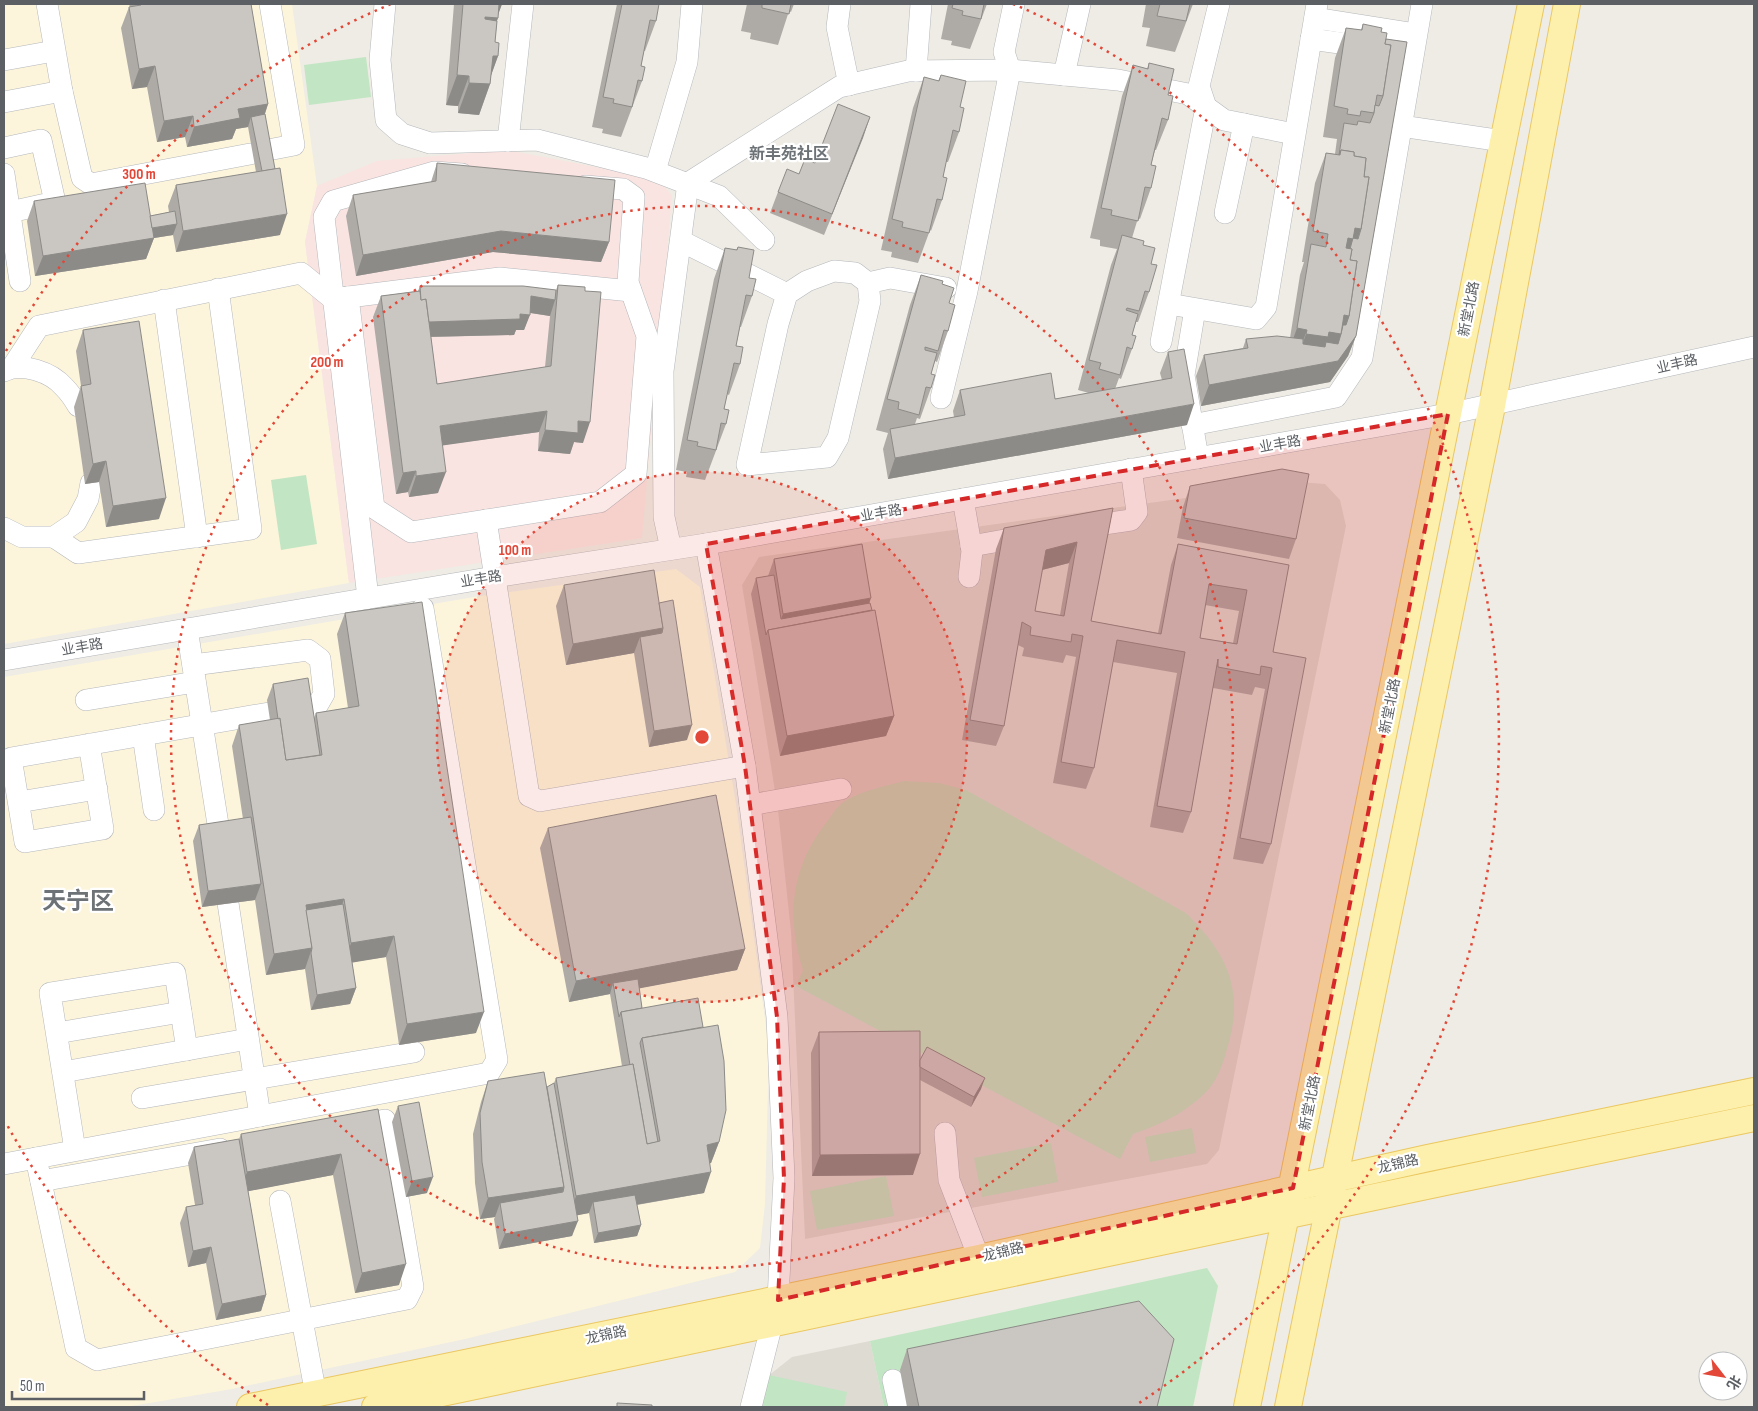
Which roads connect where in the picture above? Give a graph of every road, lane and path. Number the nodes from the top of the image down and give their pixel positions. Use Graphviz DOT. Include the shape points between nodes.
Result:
graph roads {
  1 [pos="47,4"];
  2 [pos="270,4"];
  3 [pos="384,4"];
  4 [pos="523,4"];
  5 [pos="692,4"];
  6 [pos="840,4"];
  7 [pos="921,4"];
  8 [pos="1014,4"];
  9 [pos="1080,4"];
  10 [pos="1219,4"];
  11 [pos="1422,4"];
  12 [pos="1531,4"];
  13 [pos="1567,4"];
  14 [pos="1316,11"];
  15 [pos="1311,39"];
  16 [pos="1402,48"];
  17 [pos="54,51"];
  18 [pos="4,60"];
  19 [pos="1010,70"];
  20 [pos="916,71"];
  21 [pos="1064,75"];
  22 [pos="849,85"];
  23 [pos="62,91"];
  24 [pos="4,102"];
  25 [pos="1206,107"];
  26 [pos="1244,124"];
  27 [pos="1401,126"];
  28 [pos="1294,134"];
  29 [pos="508,141"];
  30 [pos="1503,141"];
  31 [pos="4,148"];
  32 [pos="655,171"];
  33 [pos="4,174"];
  34 [pos="484,176"];
  35 [pos="688,183"];
  36 [pos="563,184"];
  37 [pos="10,212"];
  38 [pos="1225,213"];
  39 [pos="764,240"];
  40 [pos="680,241"];
  41 [pos="20,281"];
  42 [pos="868,283"];
  43 [pos="218,290"];
  44 [pos="631,291"];
  45 [pos="967,291"];
  46 [pos="787,294"];
  47 [pos="341,298"];
  48 [pos="164,300"];
  49 [pos="1168,304"];
  50 [pos="1195,309"];
  51 [pos="1161,342"];
  52 [pos="1754,347"];
  53 [pos="8,369"];
  54 [pos="941,398"];
  55 [pos="78,406"];
  56 [pos="1492,406"];
  57 [pos="1448,414"];
  58 [pos="1192,425"];
  59 [pos="1198,458"];
  60 [pos="1131,470"];
  61 [pos="91,483"];
  62 [pos="963,499"];
  63 [pos="486,520"];
  64 [pos="4,528"];
  65 [pos="54,537"];
  66 [pos="198,537"];
  67 [pos="706,544"];
  68 [pos="971,546"];
  69 [pos="671,549"];
  70 [pos="494,577"];
  71 [pos="969,577"];
  72 [pos="420,589"];
  73 [pos="368,598"];
  74 [pos="187,629"];
  75 [pos="4,660"];
  76 [pos="194,673"];
  77 [pos="86,700"];
  78 [pos="305,708"];
  79 [pos="269,713"];
  80 [pos="202,725"];
  81 [pos="143,735"];
  82 [pos="89,744"];
  83 [pos="745,766"];
  84 [pos="97,789"];
  85 [pos="840,789"];
  86 [pos="19,802"];
  87 [pos="750,805"];
  88 [pos="154,810"];
  89 [pos="220,837"];
  90 [pos="228,903"];
  91 [pos="181,1012"];
  92 [pos="57,1033"];
  93 [pos="248,1039"];
  94 [pos="187,1050"];
  95 [pos="414,1052"];
  96 [pos="63,1072"];
  97 [pos="254,1079"];
  98 [pos="1754,1091"];
  99 [pos="142,1098"];
  100 [pos="260,1116"];
  101 [pos="1754,1118"];
  102 [pos="336,1129"];
  103 [pos="945,1133"];
  104 [pos="238,1146"];
  105 [pos="75,1150"];
  106 [pos="36,1158"];
  107 [pos="4,1164"];
  108 [pos="1334,1178"];
  109 [pos="41,1181"];
  110 [pos="1293,1188"];
  111 [pos="280,1201"];
  112 [pos="1328,1207"];
  113 [pos="1287,1216"];
  114 [pos="979,1258"];
  115 [pos="778,1300"];
  116 [pos="300,1320"];
  117 [pos="770,1327"];
  118 [pos="894,1380"];
  119 [pos="316,1395"];
  120 [pos="250,1407"];
  121 [pos="375,1407"];
  122 [pos="751,1407"];
  123 [pos="899,1407"];
  124 [pos="1247,1407"];
  125 [pos="1288,1407"];
  1 -- 17 [label="street"];
  2 -- 23 [label="street" via="294,145 90,184 82,178"];
  3 -- 29 [label="street" via="380,60 386,120 402,134 430,143"];
  4 -- 29 [label="street"];
  5 -- 32 [label="street" via="687,62"];
  6 -- 22 [label="street" via="837,27"];
  7 -- 20 [label="street"];
  8 -- 19 [label="street" via="1004,52"];
  9 -- 21 [label="street"];
  10 -- 25 [label="street" via="1200,86"];
  11 -- 16 [label="street"];
  12 -- 30 [label="main road, 新堂北路"];
  13 -- 56 [label="main road"];
  14 -- 15 [label="street"];
  14 -- 16 [label="street"];
  15 -- 16 [label="street"];
  15 -- 28 [label="street"];
  16 -- 27 [label="street"];
  17 -- 18 [label="street"];
  17 -- 23 [label="street"];
  19 -- 20 [label="street"];
  19 -- 21 [label="street"];
  19 -- 45 [label="street"];
  20 -- 22 [label="street"];
  21 -- 25 [label="street" via="1118,80 1188,94"];
  22 -- 35 [label="street" via="839,87"];
  23 -- 24 [label="street"];
  25 -- 26 [label="street" via="1224,120"];
  25 -- 49 [label="street"];
  26 -- 28 [label="street"];
  26 -- 38 [label="street"];
  27 -- 30 [label="street"];
  27 -- 58 [label="street" via="1362,358 1336,397"];
  28 -- 50 [label="street" via="1266,307 1256,319"];
  29 -- 32 [label="street" via="537,140"];
  30 -- 57 [label="main road, 新堂北路"];
  31 -- 37 [label="street" via="41,140 55,202"];
  32 -- 35 [label="street"];
  33 -- 37 [label="street"];
  34 -- 47 [label="street" via="434,172 333,201 324,217"];
  35 -- 39 [label="street" via="719,196"];
  35 -- 40 [label="street"];
  36 -- 44 [label="street" via="623,189 634,197 628,282"];
  37 -- 41 [label="street"];
  40 -- 46 [label="street"];
  40 -- 69 [label="street" via="664,371 664,517"];
  42 -- 45 [label="street" via="890,278"];
  42 -- 46 [label="street" via="855,273 834,270"];
  42 -- 46 [label="street" via="870,300 860,346 838,438 827,457 746,465"];
  43 -- 47 [label="street" via="301,273"];
  43 -- 48 [label="street"];
  43 -- 66 [label="street" via="251,529"];
  44 -- 47 [label="street" via="500,278"];
  44 -- 63 [label="street" via="647,336 636,474 600,502"];
  45 -- 54 [label="street"];
  47 -- 63 [label="street" via="374,508 411,532"];
  47 -- 73 [label="street"];
  48 -- 53 [label="street" via="39,326"];
  48 -- 66 [label="street"];
  49 -- 50 [label="street"];
  49 -- 51 [label="street"];
  50 -- 58 [label="street" via="1184,375"];
  52 -- 56 [label="street, 业丰路"];
  53 -- 55 [label="street" via="39,371 63,385"];
  56 -- 57 [label="street, 业丰路"];
  56 -- 108 [label="main road"];
  57 -- 59 [label="street, 业丰路"];
  57 -- 110 [label="main road, 新堂北路"];
  58 -- 59 [label="street"];
  59 -- 60 [label="street, 业丰路"];
  60 -- 62 [label="street, 业丰路"];
  60 -- 68 [label="street" via="1137,512 1130,520"];
  61 -- 65 [label="street" via="88,499 76,522"];
  62 -- 67 [label="street, 业丰路"];
  62 -- 68 [label="street"];
  63 -- 70 [label="street"];
  64 -- 65 [label="street" via="22,537"];
  65 -- 66 [label="street" via="78,553"];
  67 -- 69 [label="street, 业丰路"];
  67 -- 83 [label="street"];
  68 -- 71 [label="street"];
  69 -- 70 [label="street, 业丰路"];
  70 -- 72 [label="street, 业丰路"];
  70 -- 83 [label="street" via="529,796 540,801"];
  72 -- 73 [label="street, 业丰路"];
  72 -- 100 [label="street" via="497,1060 489,1073"];
  73 -- 74 [label="street, 业丰路"];
  74 -- 75 [label="street, 业丰路"];
  74 -- 76 [label="street"];
  76 -- 77 [label="street"];
  76 -- 78 [label="street" via="308,650 320,659 324,694 317,706"];
  76 -- 80 [label="street"];
  79 -- 80 [label="street"];
  80 -- 81 [label="street"];
  80 -- 89 [label="street"];
  81 -- 82 [label="street"];
  81 -- 88 [label="street"];
  82 -- 84 [label="street"];
  82 -- 86 [label="street" via="11,758"];
  83 -- 87 [label="street"];
  84 -- 86 [label="street"];
  84 -- 86 [label="street" via="104,828 25,842"];
  85 -- 87 [label="street"];
  87 -- 115 [label="street" via="777,1017 784,1178"];
  90 -- 93 [label="street"];
  91 -- 92 [label="street"];
  91 -- 92 [label="street" via="175,973 50,993"];
  91 -- 94 [label="street"];
  92 -- 96 [label="street"];
  93 -- 94 [label="street"];
  93 -- 97 [label="street"];
  94 -- 96 [label="street"];
  95 -- 97 [label="street"];
  96 -- 105 [label="street"];
  97 -- 99 [label="street"];
  97 -- 100 [label="street"];
  98 -- 108 [label="main road, 龙锦路"];
  100 -- 105 [label="street"];
  101 -- 112 [label="main road, 龙锦路"];
  102 -- 116 [label="street" via="385,1120 413,1287 407,1299"];
  103 -- 114 [label="street" via="949,1180"];
  104 -- 109 [label="street"];
  105 -- 106 [label="street"];
  106 -- 107 [label="street"];
  106 -- 109 [label="street"];
  108 -- 110 [label="main road, 龙锦路"];
  108 -- 112 [label="main road"];
  109 -- 116 [label="street" via="76,1348 97,1360"];
  110 -- 113 [label="main road, 新堂北路"];
  110 -- 114 [label="main road, 龙锦路"];
  111 -- 116 [label="street"];
  112 -- 113 [label="main road, 龙锦路"];
  112 -- 125 [label="main road"];
  113 -- 117 [label="main road, 龙锦路"];
  113 -- 124 [label="main road, 新堂北路"];
  114 -- 115 [label="main road, 龙锦路"];
  115 -- 117 [label="street"];
  115 -- 119 [label="main road, 龙锦路"];
  116 -- 119 [label="street"];
  117 -- 121 [label="main road, 龙锦路"];
  117 -- 122 [label="street"];
  118 -- 123 [label="street"];
  119 -- 120 [label="main road, 龙锦路"];
}
